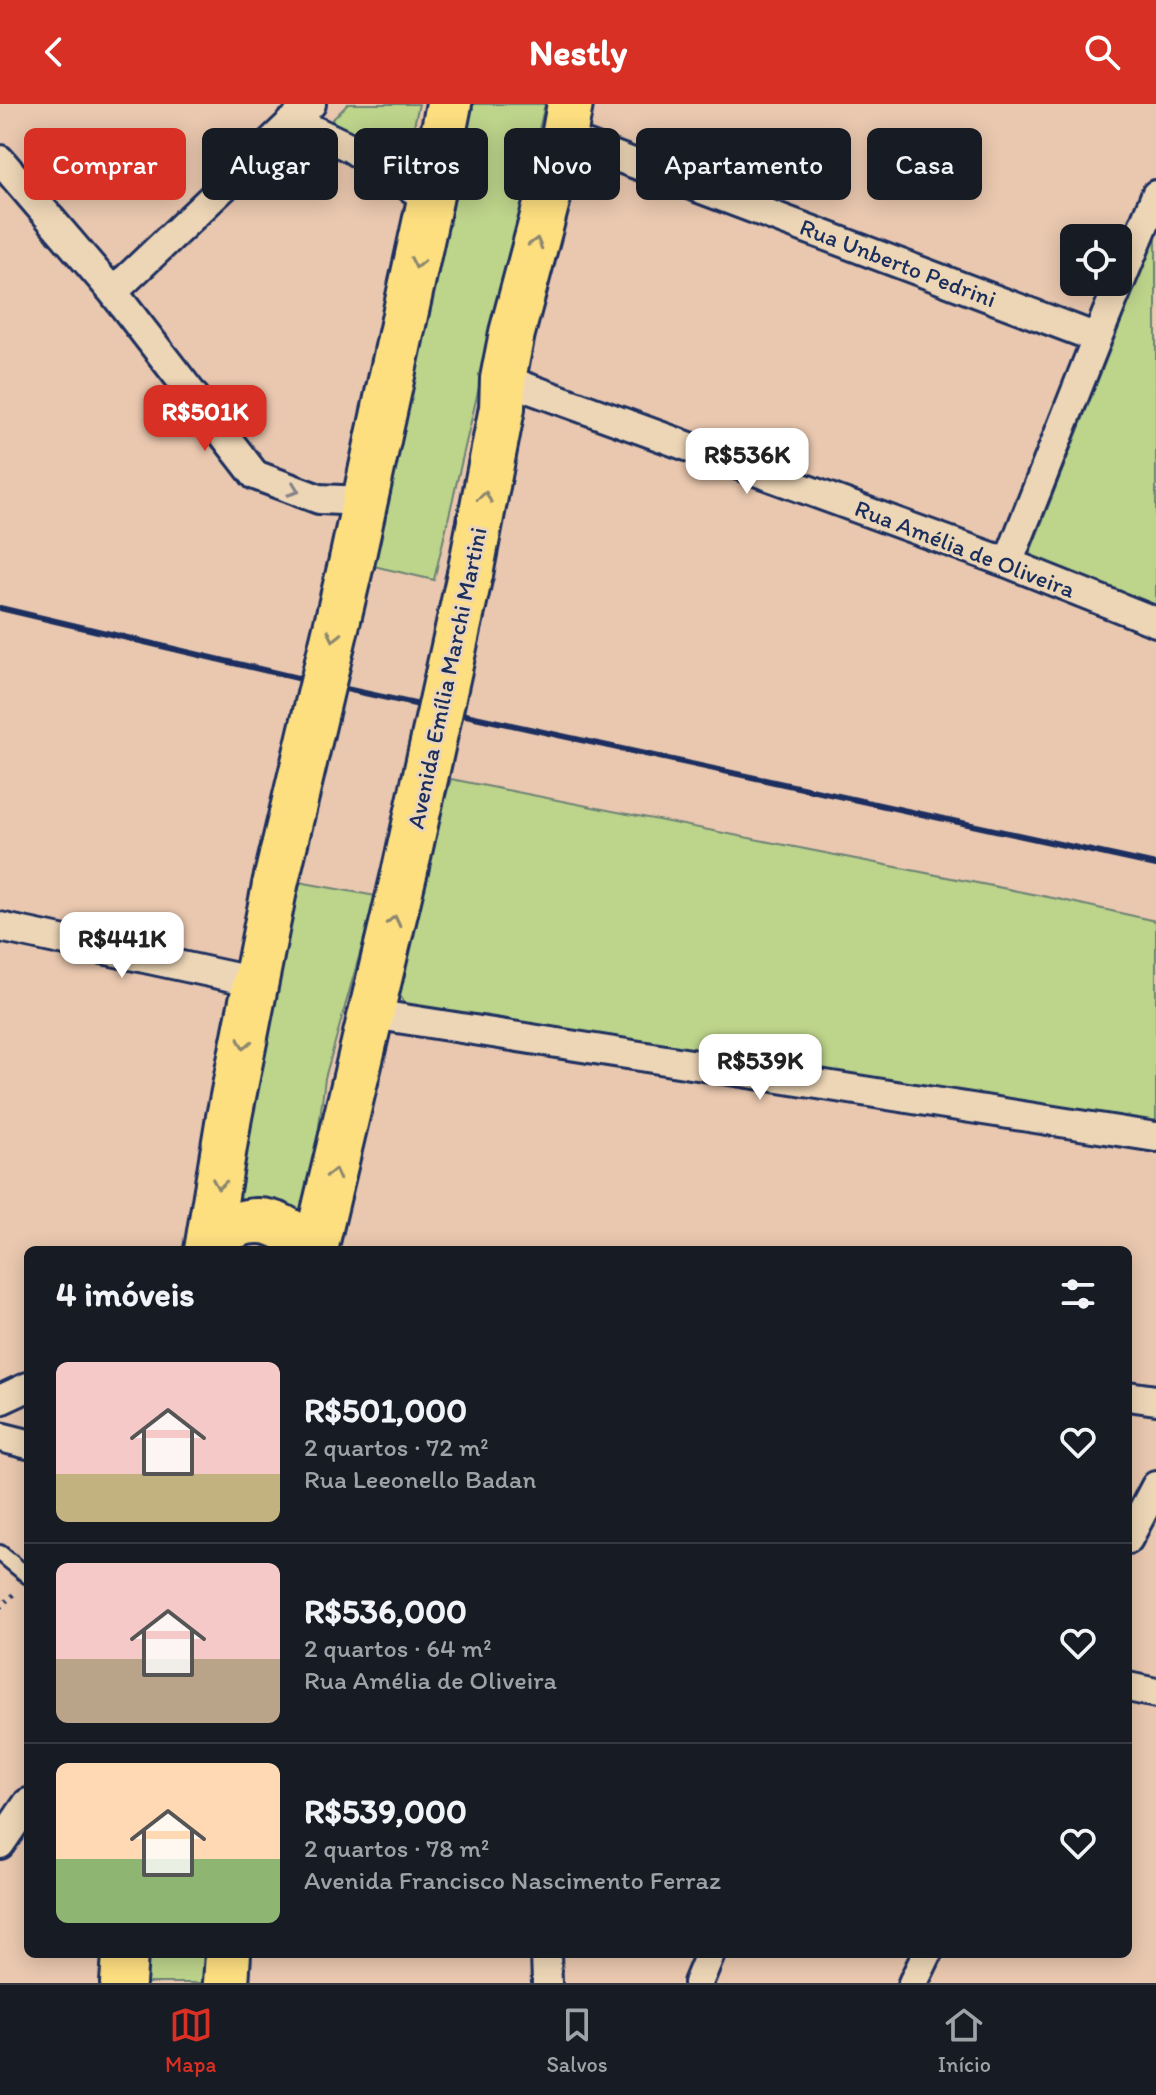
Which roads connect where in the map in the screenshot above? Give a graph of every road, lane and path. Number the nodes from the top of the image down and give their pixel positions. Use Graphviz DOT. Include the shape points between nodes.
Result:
graph roads {
  1 [pos="311,104"];
  2 [pos="449,104"];
  3 [pos="567,120"];
  4 [pos="290,123"];
  5 [pos="444,128"];
  6 [pos="354,150"];
  7 [pos="0,160"];
  8 [pos="1156,195"];
  9 [pos="430,200"];
  10 [pos="113,292"];
  11 [pos="1097,338"];
  12 [pos="503,379"];
  13 [pos="364,501"];
  14 [pos="1008,563"];
  15 [pos="1156,622"];
  16 [pos="0,927"];
  17 [pos="256,982"];
  18 [pos="372,1014"];
  19 [pos="1156,1137"];
  20 [pos="205,1246"];
  21 [pos="308,1246"];
  22 [pos="313,1246"];
  23 [pos="24,1389"];
  24 [pos="1132,1397"];
  25 [pos="0,1400"];
  26 [pos="1156,1400"];
  27 [pos="0,1437"];
  28 [pos="24,1443"];
  29 [pos="1156,1486"];
  30 [pos="1132,1531"];
  31 [pos="0,1553"];
  32 [pos="24,1573"];
  33 [pos="1132,1688"];
  34 [pos="1156,1693"];
  35 [pos="24,1809"];
  36 [pos="0,1844"];
  37 [pos="125,1958"];
  38 [pos="228,1958"];
  39 [pos="546,1958"];
  40 [pos="708,1958"];
  41 [pos="925,1958"];
  42 [pos="123,1983"];
  43 [pos="226,1983"];
  44 [pos="547,1983"];
  45 [pos="698,1983"];
  46 [pos="913,1983"];
  1 -- 4 [label="street"];
  2 -- 5 [label="main road"];
  3 -- 11 [label="street, Rua Unberto Pedrini"];
  12 -- 3 [label="main road, Avenida Emília Marchi Martini, one-way"];
  4 -- 6 [label="street"];
  4 -- 10 [label="street"];
  7 -- 10 [label="street"];
  8 -- 11 [label="street"];
  9 -- 13 [label="main road, one-way"];
  10 -- 13 [label="street, one-way" via="255,475 319,499"];
  11 -- 14 [label="street"];
  12 -- 14 [label="street, Rua Amélia de Oliveira"];
  18 -- 12 [label="main road, Avenida Emília Marchi Martini, one-way, bridge" via="470,574"];
  13 -- 17 [label="main road, one-way, bridge"];
  14 -- 15 [label="street, Rua Amélia de Oliveira"];
  16 -- 17 [label="street"];
  17 -- 20 [label="main road, one-way"];
  18 -- 19 [label="street"];
  22 -- 18 [label="main road, Avenida Emília Marchi Martini, one-way"];
  20 -- 21 [label="main road" via="246,1222 276,1223"];
  23 -- 25 [label="street"];
  24 -- 26 [label="street"];
  27 -- 28 [label="street"];
  29 -- 30 [label="street"];
  31 -- 32 [label="lane"];
  33 -- 34 [label="street"];
  35 -- 36 [label="street"];
  37 -- 42 [label="main road"];
  38 -- 43 [label="main road"];
  39 -- 44 [label="street"];
  40 -- 45 [label="street"];
  41 -- 46 [label="street"];
}
